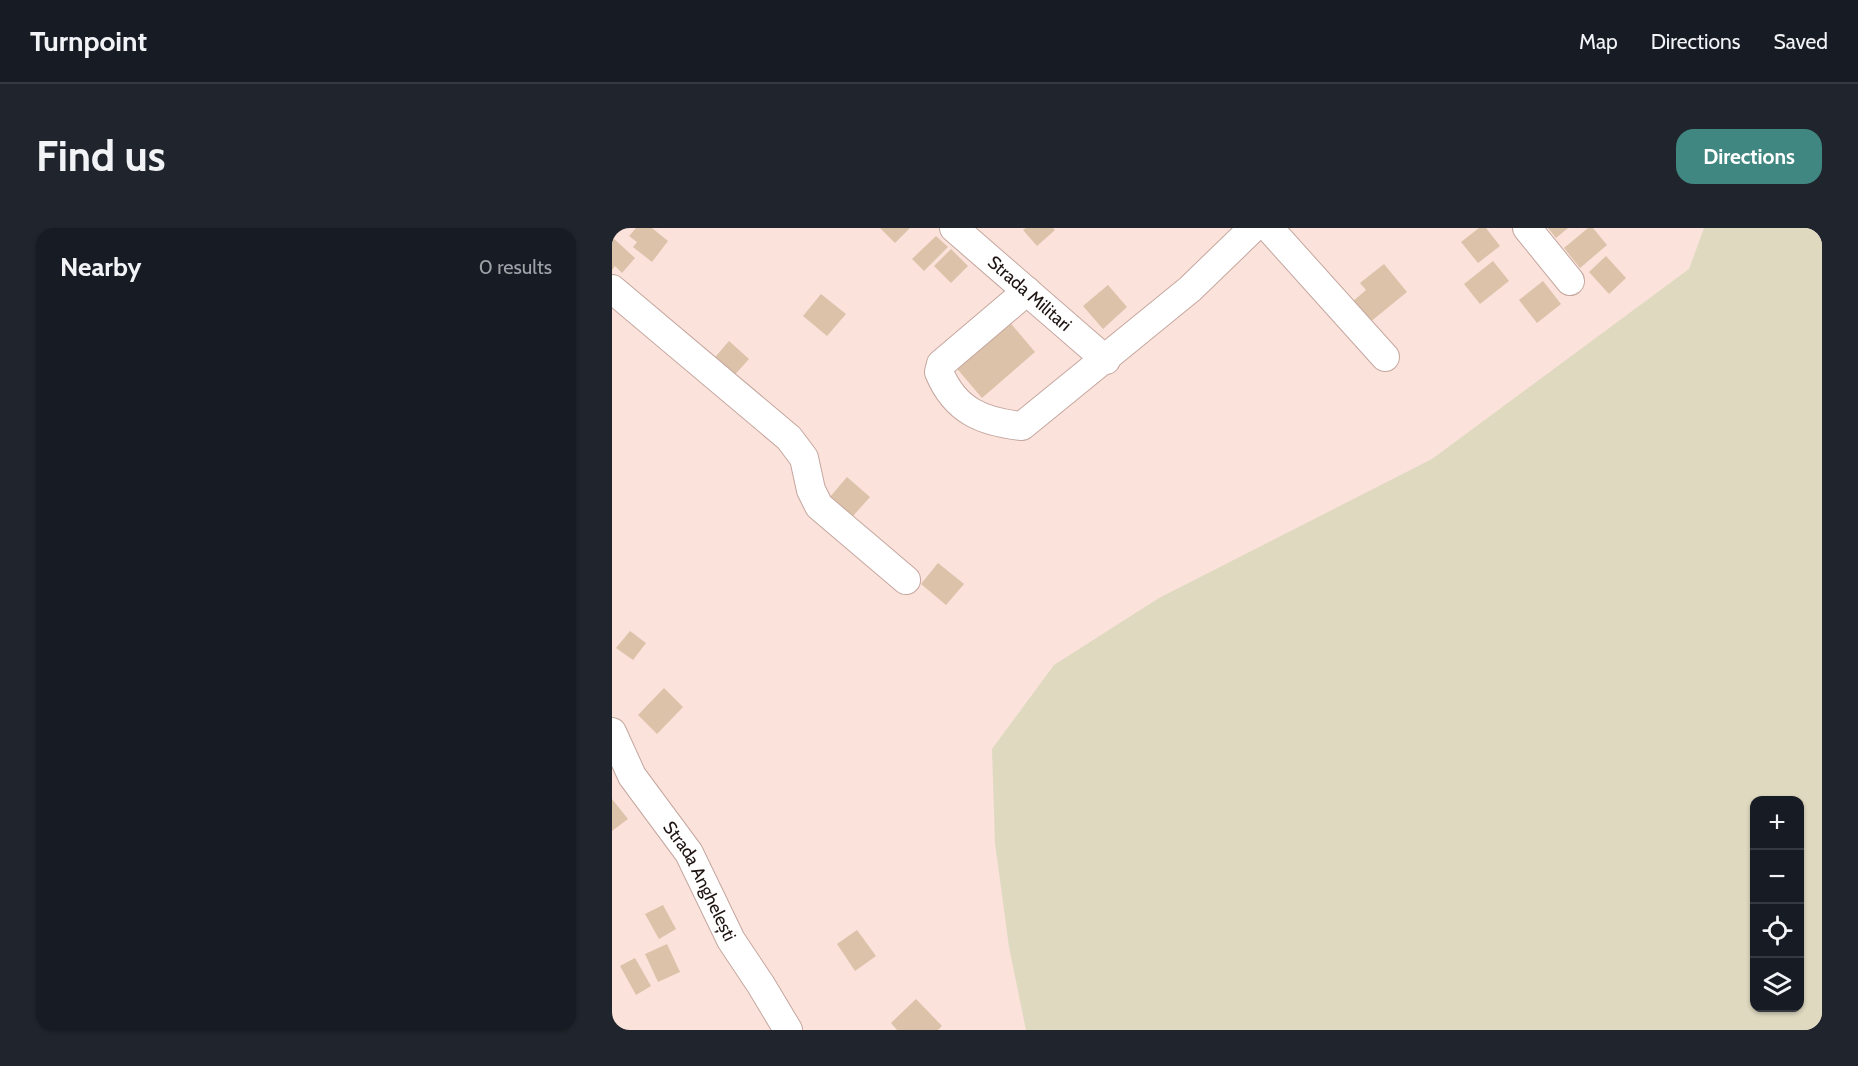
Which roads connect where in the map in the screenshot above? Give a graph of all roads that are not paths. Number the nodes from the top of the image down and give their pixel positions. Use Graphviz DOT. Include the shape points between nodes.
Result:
graph roads {
  1 [pos="954,228"];
  2 [pos="1253,228"];
  3 [pos="1269,228"];
  4 [pos="1527,228"];
  5 [pos="1570,281"];
  6 [pos="612,289"];
  7 [pos="1027,291"];
  8 [pos="1385,357"];
  9 [pos="1106,360"];
  10 [pos="906,580"];
  11 [pos="612,732"];
  12 [pos="788,1030"];
  1 -- 7 [label="street, Strada Militari"];
  2 -- 9 [label="street" via="1191,289"];
  3 -- 8 [label="street"];
  4 -- 5 [label="street"];
  6 -- 10 [label="street" via="789,438 804,458 819,506"];
  7 -- 9 [label="street, Strada Militari"];
  7 -- 9 [label="street" via="941,364 942,380 972,414 994,423 1022,426"];
  11 -- 12 [label="street, Strada Anghelești" via="632,776 689,852 731,940"];
}
